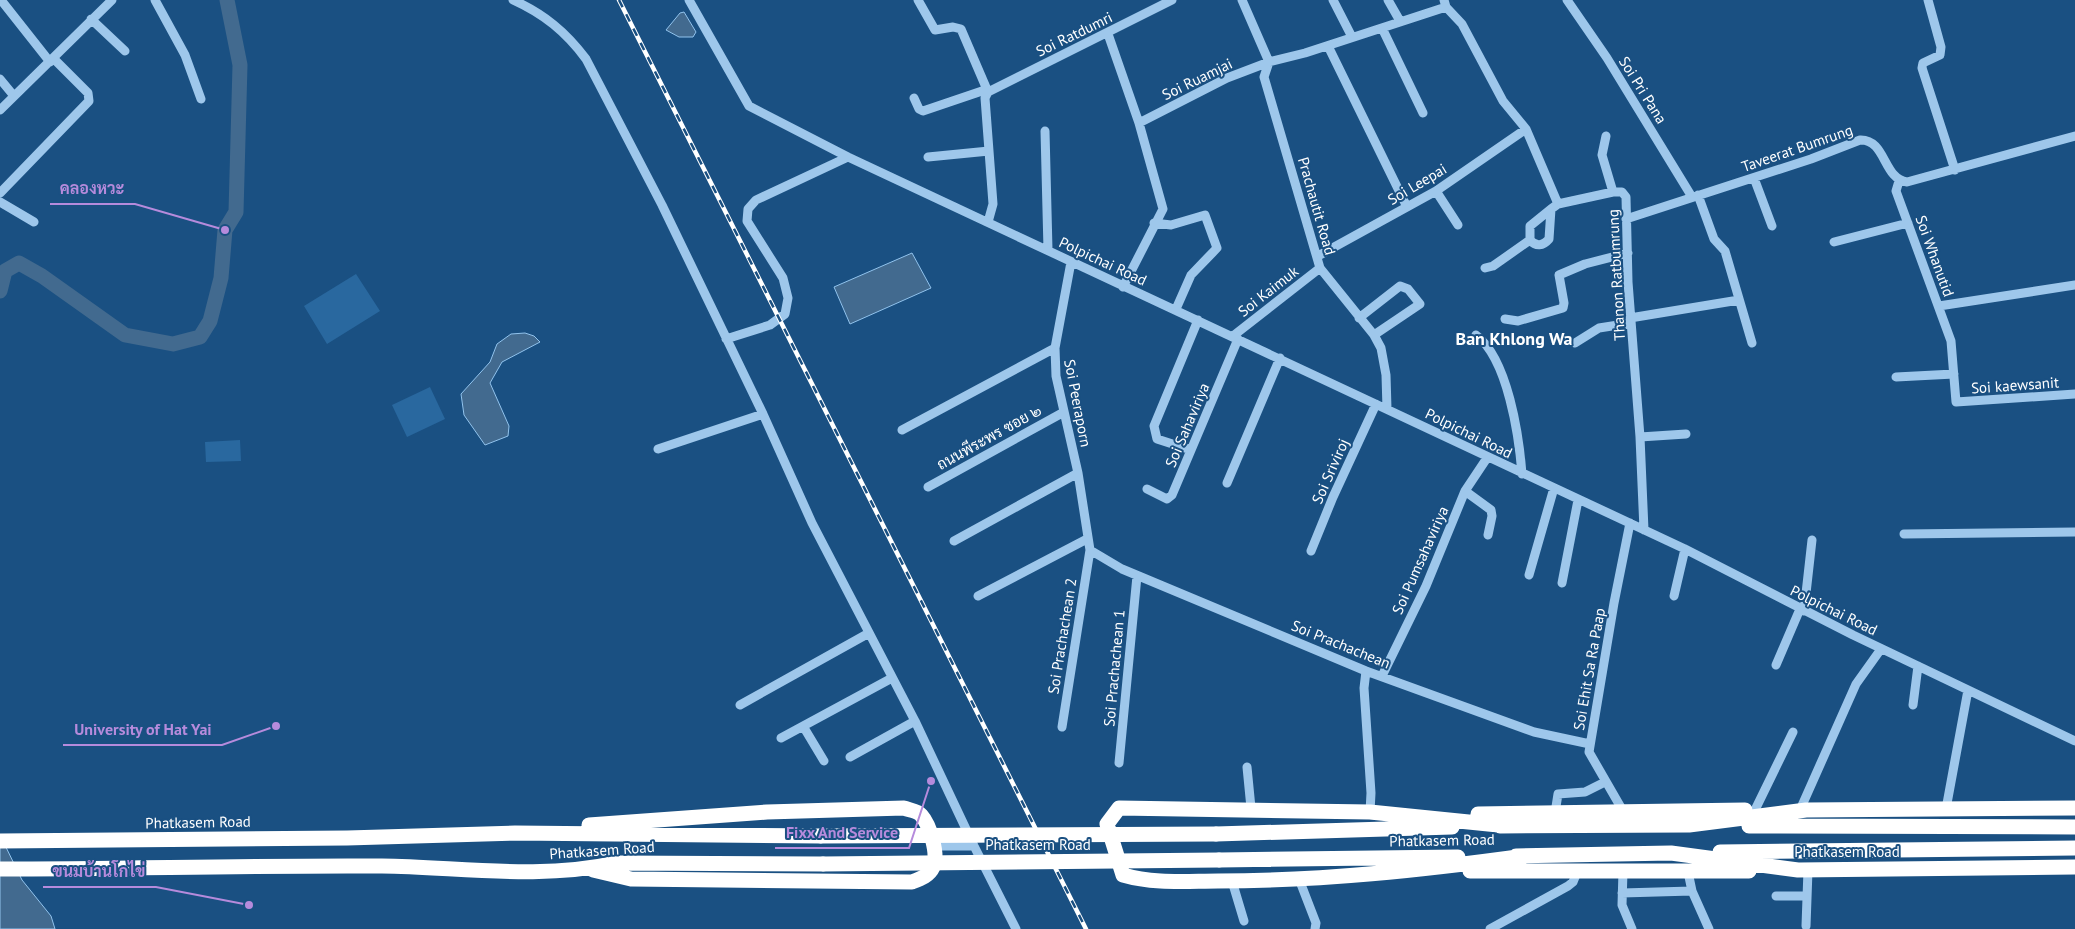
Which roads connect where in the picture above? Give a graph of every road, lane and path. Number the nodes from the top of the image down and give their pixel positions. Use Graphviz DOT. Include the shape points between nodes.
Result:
graph roads {
  1 [pos="1,0"];
  2 [pos="112,0"];
  3 [pos="155,0"];
  4 [pos="513,0"];
  5 [pos="689,0"];
  6 [pos="918,0"];
  7 [pos="1172,0"];
  8 [pos="1242,0"];
  9 [pos="1332,0"];
  10 [pos="1388,0"];
  11 [pos="1567,0"];
  12 [pos="1928,0"];
  13 [pos="1445,4"];
  14 [pos="92,19"];
  15 [pos="1400,21"];
  16 [pos="1382,28"];
  17 [pos="1108,34"];
  18 [pos="1352,37"];
  19 [pos="1328,46"];
  20 [pos="125,51"];
  21 [pos="51,60"];
  22 [pos="1269,62"];
  23 [pos="0,79"];
  24 [pos="988,92"];
  25 [pos="14,96"];
  26 [pos="201,98"];
  27 [pos="914,98"];
  28 [pos="0,110"];
  29 [pos="1423,113"];
  30 [pos="1138,123"];
  31 [pos="1526,129"];
  32 [pos="1045,131"];
  33 [pos="1606,136"];
  34 [pos="2075,136"];
  35 [pos="989,151"];
  36 [pos="848,157"];
  37 [pos="928,157"];
  38 [pos="1955,170"];
  39 [pos="1754,178"];
  40 [pos="1899,181"];
  41 [pos="1436,191"];
  42 [pos="1613,192"];
  43 [pos="0,193"];
  44 [pos="1695,196"];
  45 [pos="0,202"];
  46 [pos="1555,206"];
  47 [pos="1407,207"];
  48 [pos="1626,219"];
  49 [pos="34,222"];
  50 [pos="988,222"];
  51 [pos="1154,224"];
  52 [pos="1908,224"];
  53 [pos="1458,225"];
  54 [pos="1772,226"];
  55 [pos="1530,240"];
  56 [pos="1834,242"];
  57 [pos="1048,250"];
  58 [pos="1628,253"];
  59 [pos="1318,256"];
  60 [pos="1071,262"];
  61 [pos="1320,268"];
  62 [pos="1485,268"];
  63 [pos="2075,285"];
  64 [pos="1123,286"];
  65 [pos="1739,300"];
  66 [pos="1939,306"];
  67 [pos="1176,310"];
  68 [pos="1359,318"];
  69 [pos="1505,319"];
  70 [pos="1198,320"];
  71 [pos="1631,320"];
  72 [pos="1374,335"];
  73 [pos="1476,335"];
  74 [pos="1236,337"];
  75 [pos="726,339"];
  76 [pos="1575,343"];
  77 [pos="1752,344"];
  78 [pos="1055,348"];
  79 [pos="1280,358"];
  80 [pos="1954,374"];
  81 [pos="1896,377"];
  82 [pos="2075,394"];
  83 [pos="1956,402"];
  84 [pos="1376,404"];
  85 [pos="1387,409"];
  86 [pos="1064,412"];
  87 [pos="763,414"];
  88 [pos="902,430"];
  89 [pos="1686,434"];
  90 [pos="1640,437"];
  91 [pos="658,449"];
  92 [pos="1191,450"];
  93 [pos="1486,458"];
  94 [pos="1078,473"];
  95 [pos="1522,474"];
  96 [pos="1226,483"];
  97 [pos="928,487"];
  98 [pos="1554,488"];
  99 [pos="1147,489"];
  100 [pos="1465,491"];
  101 [pos="1578,500"];
  102 [pos="1630,524"];
  103 [pos="1644,530"];
  104 [pos="2075,532"];
  105 [pos="1904,534"];
  106 [pos="1488,535"];
  107 [pos="1088,539"];
  108 [pos="1812,540"];
  109 [pos="954,541"];
  110 [pos="1685,549"];
  111 [pos="1090,550"];
  112 [pos="1311,550"];
  113 [pos="1529,575"];
  114 [pos="1137,576"];
  115 [pos="1562,583"];
  116 [pos="978,596"];
  117 [pos="1674,596"];
  118 [pos="1802,610"];
  119 [pos="869,633"];
  120 [pos="1881,648"];
  121 [pos="1776,665"];
  122 [pos="1918,666"];
  123 [pos="1366,671"];
  124 [pos="1382,676"];
  125 [pos="892,678"];
  126 [pos="1968,690"];
  127 [pos="740,705"];
  128 [pos="1913,705"];
  129 [pos="915,721"];
  130 [pos="804,726"];
  131 [pos="1062,727"];
  132 [pos="1793,732"];
  133 [pos="781,738"];
  134 [pos="2075,741"];
  135 [pos="1590,744"];
  136 [pos="850,757"];
  137 [pos="824,761"];
  138 [pos="1118,763"];
  139 [pos="1247,767"];
  140 [pos="1605,782"];
  141 [pos="1251,808"];
  142 [pos="2075,808"];
  143 [pos="1946,809"];
  144 [pos="1755,810"];
  145 [pos="1803,810"];
  146 [pos="1623,811"];
  147 [pos="1370,812"];
  148 [pos="1555,812"];
  149 [pos="1421,816"];
  150 [pos="1689,825"];
  151 [pos="1508,826"];
  152 [pos="2071,827"];
  153 [pos="515,832"];
  154 [pos="0,841"];
  155 [pos="934,846"];
  156 [pos="974,846"];
  157 [pos="2071,848"];
  158 [pos="1671,853"];
  159 [pos="1525,856"];
  160 [pos="2075,867"];
  161 [pos="0,869"];
  162 [pos="588,869"];
  163 [pos="1803,870"];
  164 [pos="1415,871"];
  165 [pos="1623,871"];
  166 [pos="1577,872"];
  167 [pos="1688,872"];
  168 [pos="1299,879"];
  169 [pos="1232,881"];
  170 [pos="1692,891"];
  171 [pos="1622,893"];
  172 [pos="1776,896"];
  173 [pos="1807,896"];
  174 [pos="1244,921"];
  175 [pos="1806,926"];
  176 [pos="1316,928"];
  177 [pos="1016,929"];
  178 [pos="1490,929"];
  179 [pos="1632,929"];
  180 [pos="1709,929"];
  1 -- 21 [label="street"];
  2 -- 14 [label="street"];
  3 -- 26 [label="street" via="186,55"];
  4 -- 75 [label="street" via="534,10 570,37 586,59 662,205"];
  5 -- 36 [label="street, Polpichai Road" via="749,106"];
  6 -- 24 [label="street" via="935,30 961,29"];
  7 -- 17 [label="street, Soi Ratdumri"];
  8 -- 22 [label="street, Prachautit Road"];
  9 -- 18 [label="street"];
  10 -- 15 [label="street"];
  11 -- 44 [label="street, Soi Pri Pana"];
  12 -- 38 [label="street" via="1941,47 1940,55 1923,63 1922,68"];
  13 -- 15 [label="street, Soi Ruamjai"];
  13 -- 31 [label="street" via="1462,24 1503,100"];
  14 -- 20 [label="street"];
  14 -- 21 [label="street"];
  15 -- 16 [label="street, Soi Ruamjai"];
  16 -- 18 [label="street, Soi Ruamjai"];
  16 -- 29 [label="street"];
  17 -- 24 [label="street, Soi Ratdumri"];
  17 -- 30 [label="street"];
  18 -- 19 [label="street, Soi Ruamjai"];
  19 -- 22 [label="street, Soi Ruamjai"];
  19 -- 47 [label="street"];
  21 -- 25 [label="street"];
  21 -- 43 [label="street" via="88,93 89,101"];
  22 -- 30 [label="street, Soi Ruamjai" via="1227,78"];
  22 -- 59 [label="street, Prachautit Road" via="1264,76"];
  23 -- 25 [label="street"];
  24 -- 27 [label="street, Soi Ratdumri" via="982,91 922,111"];
  24 -- 35 [label="street" via="985,98"];
  25 -- 28 [label="street"];
  30 -- 51 [label="street" via="1163,209"];
  31 -- 41 [label="street, Soi Leepai"];
  31 -- 46 [label="street"];
  32 -- 57 [label="street"];
  33 -- 42 [label="street" via="1602,155"];
  34 -- 38 [label="street"];
  35 -- 37 [label="street"];
  35 -- 50 [label="street" via="993,204"];
  36 -- 50 [label="street, Polpichai Road"];
  36 -- 75 [label="street" via="756,200 748,209 747,221 784,278 788,298 785,314 770,325"];
  38 -- 40 [label="street" via="1907,182"];
  39 -- 40 [label="street, Taveerat Bumrung" via="1860,140 1868,140"];
  39 -- 44 [label="street, Taveerat Bumrung"];
  39 -- 54 [label="street"];
  40 -- 52 [label="street, Soi Whanutid" via="1896,191"];
  41 -- 47 [label="street, Soi Leepai"];
  41 -- 53 [label="street"];
  42 -- 46 [label="street, Thanon Ratbumrung"];
  42 -- 48 [label="street, Thanon Ratbumrung" via="1622,192 1626,197"];
  44 -- 48 [label="street, Taveerat Bumrung"];
  44 -- 65 [label="street, Soi Pri Pana" via="1714,239 1725,251"];
  45 -- 49 [label="street"];
  46 -- 55 [label="street" via="1530,226"];
  46 -- 55 [label="street" via="1549,239 1540,245"];
  47 -- 59 [label="street, Soi Leepai"];
  48 -- 58 [label="street, Thanon Ratbumrung"];
  50 -- 57 [label="street, Polpichai Road"];
  51 -- 64 [label="street"];
  51 -- 67 [label="street" via="1171,225 1205,215 1217,248 1191,275"];
  52 -- 56 [label="street"];
  52 -- 66 [label="street, Soi Whanutid"];
  55 -- 62 [label="street" via="1493,266"];
  57 -- 60 [label="street, Polpichai Road"];
  58 -- 69 [label="street" via="1585,264 1560,275 1563,308 1518,321"];
  58 -- 71 [label="street, Thanon Ratbumrung"];
  59 -- 61 [label="street, Prachautit Road"];
  60 -- 64 [label="street, Polpichai Road"];
  60 -- 78 [label="street, Soi Peeraporn"];
  61 -- 68 [label="street, Prachautit Road"];
  61 -- 74 [label="street, Soi Kaimuk"];
  63 -- 66 [label="street"];
  64 -- 67 [label="street, Polpichai Road"];
  65 -- 71 [label="street"];
  65 -- 77 [label="street, Soi Pri Pana"];
  66 -- 80 [label="street, Soi Whanutid" via="1951,341"];
  67 -- 70 [label="street, Polpichai Road"];
  68 -- 72 [label="street, Prachautit Road"];
  68 -- 72 [label="street" via="1400,286 1408,289 1420,304"];
  70 -- 74 [label="street, Polpichai Road"];
  70 -- 92 [label="street" via="1154,426 1157,439"];
  71 -- 76 [label="street" via="1599,328"];
  71 -- 90 [label="street, Thanon Ratbumrung"];
  72 -- 85 [label="street, Prachautit Road" via="1381,348"];
  73 -- 95 [label="street" via="1491,351 1516,418"];
  74 -- 79 [label="street, Polpichai Road"];
  74 -- 92 [label="street, Soi Sahaviriya"];
  75 -- 87 [label="street"];
  78 -- 86 [label="street, Soi Peeraporn" via="1056,376"];
  78 -- 88 [label="street" via="925,413"];
  79 -- 84 [label="street, Polpichai Road"];
  79 -- 96 [label="street"];
  80 -- 81 [label="street"];
  80 -- 83 [label="street, Soi Whanutid"];
  82 -- 83 [label="street, Soi kaewsanit"];
  84 -- 85 [label="street, Polpichai Road"];
  84 -- 112 [label="street, Soi Sriviroj"];
  85 -- 93 [label="street, Polpichai Road"];
  86 -- 94 [label="street, Soi Peeraporn"];
  86 -- 97 [label="street, ถนนพีระพร ซอย ๒"];
  87 -- 91 [label="street"];
  87 -- 119 [label="street" via="812,523"];
  89 -- 90 [label="street"];
  90 -- 103 [label="street, Thanon Ratbumrung"];
  92 -- 99 [label="street, Soi Sahaviriya" via="1170,498"];
  93 -- 95 [label="street, Polpichai Road"];
  93 -- 100 [label="street, Soi Pumsahaviriya"];
  94 -- 107 [label="street, Soi Peeraporn"];
  94 -- 109 [label="street"];
  95 -- 98 [label="street, Polpichai Road"];
  98 -- 101 [label="street, Polpichai Road"];
  98 -- 113 [label="street"];
  100 -- 106 [label="street" via="1491,510"];
  100 -- 124 [label="street, Soi Pumsahaviriya" via="1426,586"];
  101 -- 102 [label="street, Polpichai Road"];
  101 -- 115 [label="street"];
  102 -- 103 [label="street, Polpichai Road"];
  102 -- 135 [label="street, Soi Ehit Sa Ra Paap"];
  103 -- 110 [label="street, Polpichai Road"];
  104 -- 105 [label="street"];
  107 -- 111 [label="street, Soi Peeraporn"];
  107 -- 116 [label="street"];
  108 -- 118 [label="street"];
  110 -- 117 [label="street"];
  110 -- 118 [label="street, Polpichai Road"];
  111 -- 114 [label="street, Soi Prachachean"];
  111 -- 131 [label="street, Soi Prachachean 2"];
  114 -- 123 [label="street, Soi Prachachean"];
  114 -- 138 [label="street, Soi Prachachean 1"];
  118 -- 120 [label="street, Polpichai Road"];
  118 -- 121 [label="street"];
  119 -- 125 [label="street"];
  119 -- 127 [label="street"];
  120 -- 122 [label="street, Polpichai Road"];
  120 -- 145 [label="street" via="1856,684"];
  122 -- 126 [label="street, Polpichai Road"];
  122 -- 128 [label="street"];
  123 -- 124 [label="street, Soi Prachachean"];
  123 -- 147 [label="street"];
  124 -- 135 [label="street, Soi Prachachean" via="1534,732"];
  125 -- 129 [label="street"];
  125 -- 130 [label="street"];
  126 -- 134 [label="street, Polpichai Road"];
  126 -- 143 [label="street"];
  129 -- 136 [label="street"];
  129 -- 156 [label="street"];
  130 -- 133 [label="street"];
  130 -- 137 [label="street"];
  132 -- 144 [label="street"];
  135 -- 140 [label="street, Soi Ehit Sa Ra Paap" via="1590,757"];
  139 -- 141 [label="street"];
  140 -- 146 [label="street, Soi Ehit Sa Ra Paap"];
  140 -- 148 [label="street" via="1585,792 1558,794"];
  141 -- 147 [label="highway"];
  141 -- 169 [label="highway" via="1119,808 1107,824 1124,874 1143,881"];
  142 -- 143 [label="highway, Phatkasem Road"];
  143 -- 145 [label="highway, Phatkasem Road"];
  144 -- 145 [label="highway"];
  144 -- 146 [label="highway"];
  145 -- 150 [label="highway, Phatkasem Road"];
  146 -- 148 [label="highway"];
  147 -- 149 [label="highway"];
  148 -- 149 [label="highway"];
  149 -- 151 [label="highway"];
  150 -- 151 [label="highway, Phatkasem Road"];
  150 -- 152 [label="highway"];
  151 -- 153 [label="highway, Phatkasem Road, bridge" via="1216,834 821,836"];
  153 -- 154 [label="highway, Phatkasem Road" via="347,838"];
  153 -- 155 [label="highway" via="767,812 904,808 920,814"];
  155 -- 156 [label="street"];
  155 -- 162 [label="highway" via="934,866 925,877 912,882 631,879"];
  156 -- 177 [label="street"];
  157 -- 158 [label="highway"];
  158 -- 159 [label="highway, Phatkasem Road"];
  158 -- 163 [label="highway, Phatkasem Road"];
  159 -- 162 [label="highway, Phatkasem Road, bridge" via="823,864 616,863"];
  159 -- 164 [label="highway"];
  160 -- 163 [label="highway, Phatkasem Road"];
  161 -- 162 [label="highway, Phatkasem Road" via="383,866 548,871"];
  163 -- 167 [label="highway"];
  163 -- 173 [label="street"];
  164 -- 166 [label="highway"];
  164 -- 168 [label="highway"];
  165 -- 166 [label="highway"];
  165 -- 167 [label="highway"];
  165 -- 171 [label="street"];
  166 -- 178 [label="street" via="1568,886"];
  167 -- 170 [label="street"];
  168 -- 169 [label="highway"];
  168 -- 176 [label="street"];
  169 -- 174 [label="street"];
  170 -- 171 [label="street"];
  170 -- 180 [label="street"];
  171 -- 179 [label="street" via="1622,905"];
  172 -- 173 [label="street"];
  173 -- 175 [label="street"];
}
